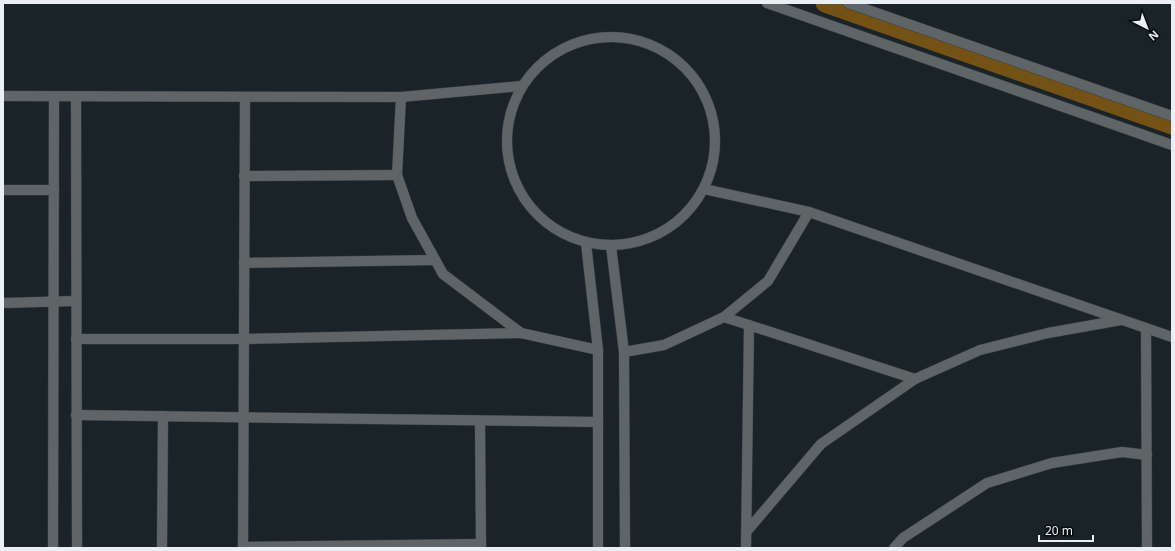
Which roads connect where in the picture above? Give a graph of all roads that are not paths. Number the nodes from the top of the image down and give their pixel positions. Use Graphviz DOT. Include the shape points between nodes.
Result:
graph roads {
  1 [pos="767,3"];
  2 [pos="848,3"];
  3 [pos="521,86"];
  4 [pos="3,96"];
  5 [pos="54,96"];
  6 [pos="76,97"];
  7 [pos="245,97"];
  8 [pos="401,97"];
  9 [pos="1172,116"];
  10 [pos="1172,145"];
  11 [pos="397,175"];
  12 [pos="244,176"];
  13 [pos="704,189"];
  14 [pos="3,190"];
  15 [pos="54,190"];
  16 [pos="809,212"];
  17 [pos="586,243"];
  18 [pos="611,246"];
  19 [pos="435,260"];
  20 [pos="244,263"];
  21 [pos="53,301"];
  22 [pos="75,301"];
  23 [pos="3,303"];
  24 [pos="724,317"];
  25 [pos="1123,320"];
  26 [pos="750,325"];
  27 [pos="1146,328"];
  28 [pos="521,333"];
  29 [pos="1172,337"];
  30 [pos="76,339"];
  31 [pos="244,339"];
  32 [pos="598,350"];
  33 [pos="624,352"];
  34 [pos="915,379"];
  35 [pos="76,415"];
  36 [pos="163,416"];
  37 [pos="243,417"];
  38 [pos="480,421"];
  39 [pos="598,422"];
  40 [pos="1147,455"];
  41 [pos="746,531"];
  42 [pos="481,546"];
  43 [pos="242,547"];
  44 [pos="53,548"];
  45 [pos="77,548"];
  46 [pos="162,548"];
  47 [pos="598,548"];
  48 [pos="625,548"];
  49 [pos="746,548"];
  50 [pos="894,548"];
  51 [pos="1147,548"];
  1 -- 10 [label="street"];
  2 -- 9 [label="street"];
  3 -- 8 [label="street"];
  3 -- 13 [label="street" via="548,56 584,39 623,36 661,48 692,73 711,107 716,147"];
  3 -- 17 [label="street" via="507,123 510,170 523,199 550,227"];
  4 -- 5 [label="street"];
  5 -- 6 [label="street"];
  5 -- 15 [label="street"];
  6 -- 7 [label="street"];
  6 -- 22 [label="street"];
  7 -- 8 [label="street"];
  7 -- 12 [label="street"];
  8 -- 11 [label="street"];
  11 -- 12 [label="street"];
  11 -- 19 [label="street" via="412,218"];
  12 -- 20 [label="street"];
  13 -- 16 [label="street"];
  13 -- 18 [label="street" via="683,217 650,238"];
  14 -- 15 [label="street"];
  15 -- 21 [label="street"];
  16 -- 24 [label="street" via="768,281"];
  16 -- 25 [label="street"];
  17 -- 18 [label="street"];
  17 -- 32 [label="street"];
  18 -- 33 [label="street"];
  19 -- 20 [label="street"];
  19 -- 28 [label="street" via="443,274"];
  20 -- 31 [label="street"];
  21 -- 22 [label="street"];
  21 -- 23 [label="street"];
  21 -- 44 [label="street"];
  22 -- 30 [label="street"];
  24 -- 26 [label="street"];
  24 -- 33 [label="street" via="664,345"];
  25 -- 27 [label="street"];
  25 -- 34 [label="street" via="1048,332 980,350"];
  26 -- 34 [label="street"];
  26 -- 41 [label="street"];
  27 -- 29 [label="street"];
  27 -- 40 [label="street"];
  28 -- 31 [label="street"];
  28 -- 32 [label="street"];
  30 -- 31 [label="street"];
  30 -- 35 [label="street"];
  31 -- 37 [label="street"];
  32 -- 39 [label="street"];
  33 -- 48 [label="street"];
  34 -- 41 [label="street" via="822,444"];
  35 -- 36 [label="street"];
  35 -- 45 [label="street"];
  36 -- 37 [label="street"];
  36 -- 46 [label="street"];
  37 -- 38 [label="street"];
  37 -- 43 [label="street"];
  38 -- 39 [label="street"];
  38 -- 42 [label="street"];
  39 -- 47 [label="street"];
  40 -- 50 [label="street" via="1122,452 1052,463 987,483 903,538"];
  40 -- 51 [label="street"];
  41 -- 49 [label="street"];
  42 -- 43 [label="street"];
}
